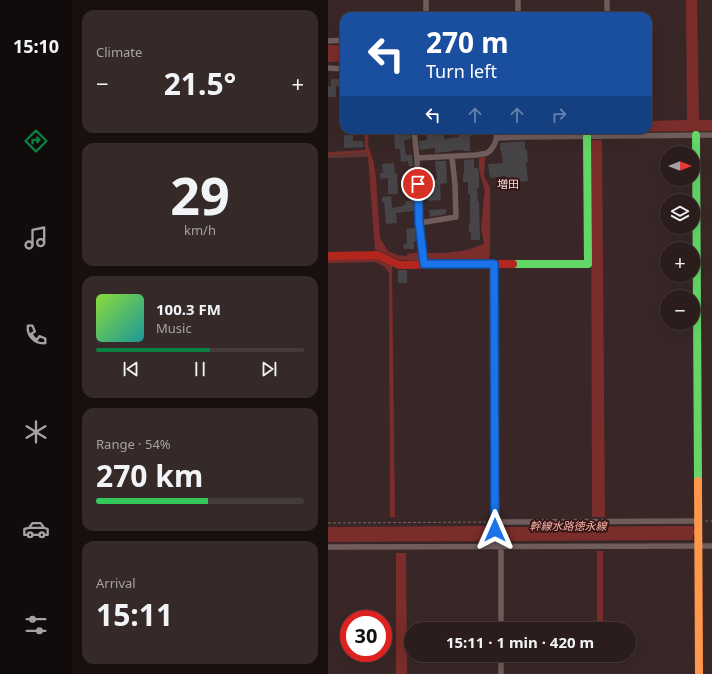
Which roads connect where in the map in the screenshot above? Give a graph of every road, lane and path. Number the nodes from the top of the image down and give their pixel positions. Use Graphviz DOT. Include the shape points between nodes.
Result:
graph roads {
  1 [pos="426,0"];
  2 [pos="518,0"];
  3 [pos="607,0"];
  4 [pos="426,12"];
  5 [pos="518,12"];
  6 [pos="607,12"];
  7 [pos="328,40"];
  8 [pos="340,40"];
  9 [pos="328,68"];
  10 [pos="340,69"];
  11 [pos="414,134"];
  12 [pos="497,134"];
  13 [pos="600,134"];
  14 [pos="652,134"];
  15 [pos="696,135"];
  16 [pos="712,135"];
  17 [pos="587,136"];
  18 [pos="497,138"];
  19 [pos="452,156"];
  20 [pos="417,158"];
  21 [pos="419,222"];
  22 [pos="328,256"];
  23 [pos="424,264"];
  24 [pos="494,264"];
  25 [pos="495,522"];
  26 [pos="328,523"];
  27 [pos="698,529"];
  28 [pos="498,546"];
  29 [pos="698,546"];
  30 [pos="712,546"];
  31 [pos="328,547"];
  32 [pos="501,622"];
  33 [pos="501,662"];
  34 [pos="501,674"];
  35 [pos="699,674"];
  1 -- 4 [label="street"];
  2 -- 5 [label="street"];
  3 -- 6 [label="street"];
  7 -- 8 [label="street"];
  9 -- 10 [label="street"];
  11 -- 20 [label="street"];
  12 -- 18 [label="street"];
  13 -- 17 [label="street"];
  14 -- 15 [label="street"];
  15 -- 16 [label="street"];
  15 -- 27 [label="street"];
  17 -- 18 [label="street"];
  17 -- 24 [label="street" via="588,264"];
  18 -- 19 [label="street" via="486,154"];
  19 -- 20 [label="street"];
  19 -- 21 [label="street" via="456,217"];
  20 -- 21 [label="street"];
  21 -- 23 [label="street"];
  22 -- 23 [label="street" via="378,255 399,265"];
  23 -- 24 [label="street"];
  24 -- 25 [label="street"];
  25 -- 26 [label="path"];
  25 -- 27 [label="street"];
  25 -- 28 [label="street"];
  27 -- 29 [label="street"];
  28 -- 29 [label="street"];
  28 -- 31 [label="street"];
  28 -- 32 [label="street"];
  29 -- 30 [label="street"];
  29 -- 35 [label="street"];
  33 -- 34 [label="street"];
}
